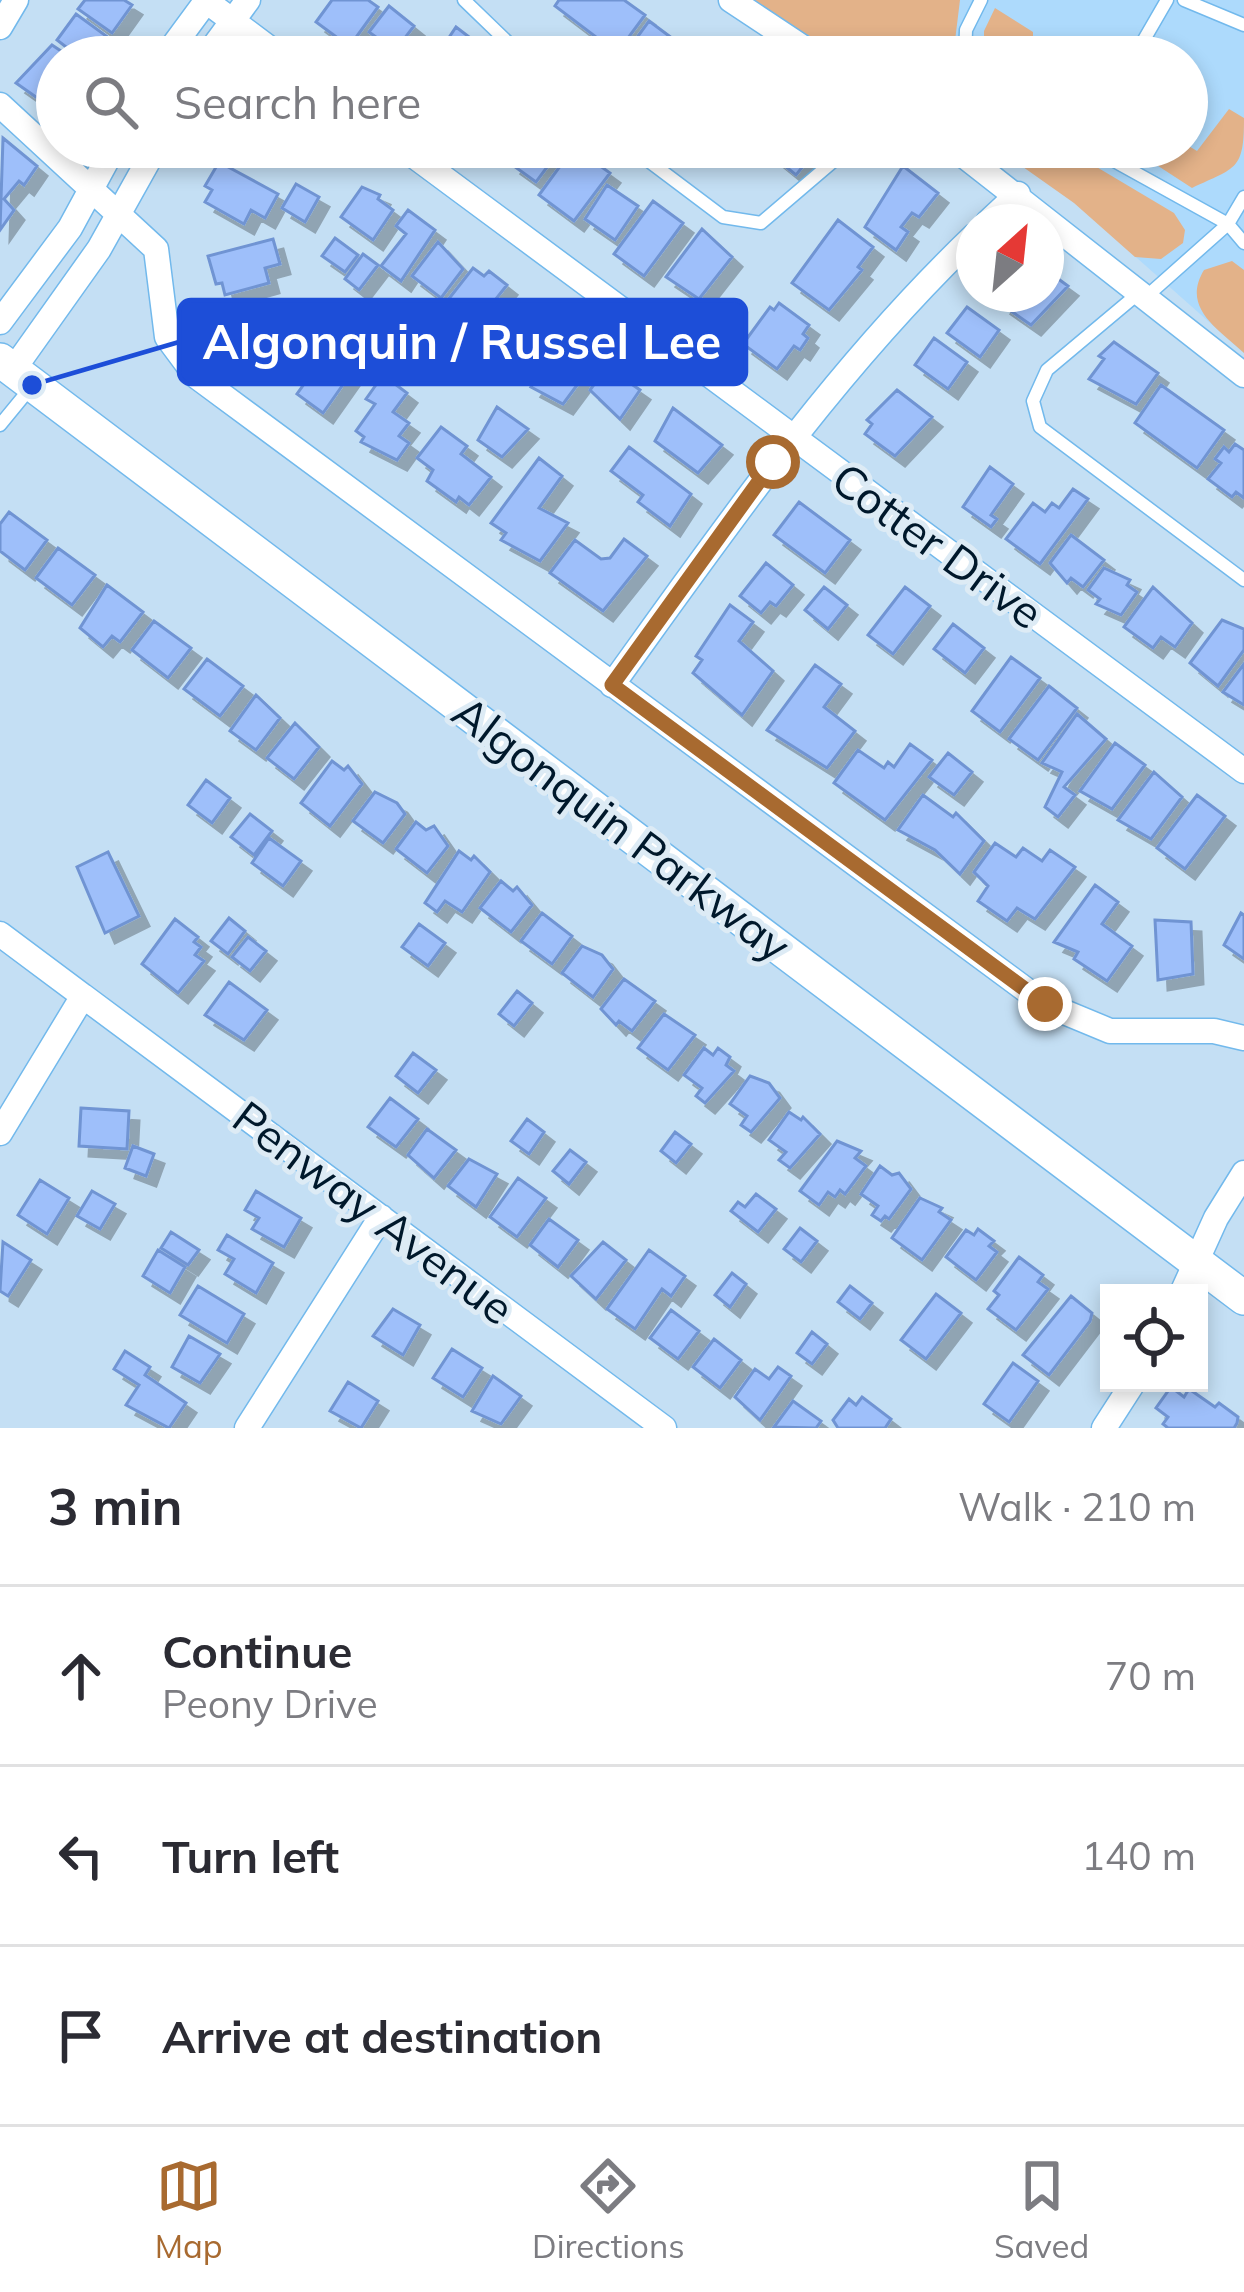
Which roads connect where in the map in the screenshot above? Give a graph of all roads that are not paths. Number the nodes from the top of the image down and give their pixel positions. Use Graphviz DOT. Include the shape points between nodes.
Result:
graph roads {
  1 [pos="16,0"];
  2 [pos="464,0"];
  3 [pos="731,0"];
  4 [pos="981,0"];
  5 [pos="1166,0"];
  6 [pos="1184,0"];
  7 [pos="206,1"];
  8 [pos="240,10"];
  9 [pos="1244,25"];
  10 [pos="0,27"];
  11 [pos="180,36"];
  12 [pos="221,36"];
  13 [pos="263,36"];
  14 [pos="501,36"];
  15 [pos="785,36"];
  16 [pos="966,36"];
  17 [pos="1146,36"];
  18 [pos="0,105"];
  19 [pos="36,138"];
  20 [pos="68,168"];
  21 [pos="103,168"];
  22 [pos="145,168"];
  23 [pos="430,168"];
  24 [pos="658,168"];
  25 [pos="826,168"];
  26 [pos="982,168"];
  27 [pos="1127,168"];
  28 [pos="92,190"];
  29 [pos="1018,194"];
  30 [pos="1244,197"];
  31 [pos="1007,204"];
  32 [pos="121,213"];
  33 [pos="1228,224"];
  34 [pos="1244,243"];
  35 [pos="956,254"];
  36 [pos="1144,294"];
  37 [pos="0,322"];
  38 [pos="15,372"];
  39 [pos="1244,375"];
  40 [pos="0,424"];
  41 [pos="792,438"];
  42 [pos="1244,580"];
  43 [pos="612,685"];
  44 [pos="1244,771"];
  45 [pos="0,934"];
  46 [pos="83,996"];
  47 [pos="1244,1039"];
  48 [pos="0,1133"];
  49 [pos="1244,1173"];
  50 [pos="381,1217"];
  51 [pos="1197,1262"];
  52 [pos="1186,1284"];
  53 [pos="1244,1298"];
  54 [pos="1127,1392"];
  55 [pos="247,1428"];
  56 [pos="664,1428"];
  57 [pos="1104,1428"];
  1 -- 10 [label="street"];
  2 -- 14 [label="lane"];
  3 -- 15 [label="street"];
  4 -- 16 [label="lane"];
  5 -- 17 [label="lane"];
  6 -- 9 [label="lane"];
  7 -- 8 [label="street"];
  7 -- 11 [label="street"];
  8 -- 12 [label="street"];
  8 -- 13 [label="street"];
  18 -- 19 [label="street"];
  20 -- 28 [label="street"];
  21 -- 28 [label="street"];
  22 -- 32 [label="street"];
  23 -- 41 [label="street, Cotter Drive"];
  24 -- 25 [label="lane" via="723,217 761,224"];
  26 -- 29 [label="street"];
  27 -- 33 [label="lane"];
  28 -- 32 [label="street"];
  28 -- 37 [label="street"];
  29 -- 31 [label="street"];
  29 -- 36 [label="street"];
  30 -- 33 [label="lane"];
  32 -- 38 [label="street"];
  32 -- 43 [label="street" via="156,249 167,338 196,376"];
  33 -- 34 [label="lane"];
  33 -- 36 [label="lane"];
  35 -- 41 [label="street" via="881,329"];
  36 -- 39 [label="street"];
  36 -- 42 [label="lane" via="1047,370 1034,401 1040,428"];
  38 -- 40 [label="lane"];
  38 -- 51 [label="main road, Algonquin Parkway"];
  41 -- 43 [label="street"];
  41 -- 44 [label="street, Cotter Drive"];
  43 -- 47 [label="street" via="1057,1012 1126,1034 1214,1031"];
  45 -- 46 [label="street, Penway Avenue"];
  46 -- 48 [label="street"];
  46 -- 50 [label="street, Penway Avenue"];
  49 -- 51 [label="street"];
  50 -- 55 [label="street"];
  50 -- 56 [label="street, Penway Avenue"];
  51 -- 52 [label="street"];
  51 -- 53 [label="main road, Algonquin Parkway"];
  54 -- 57 [label="street"];
}
